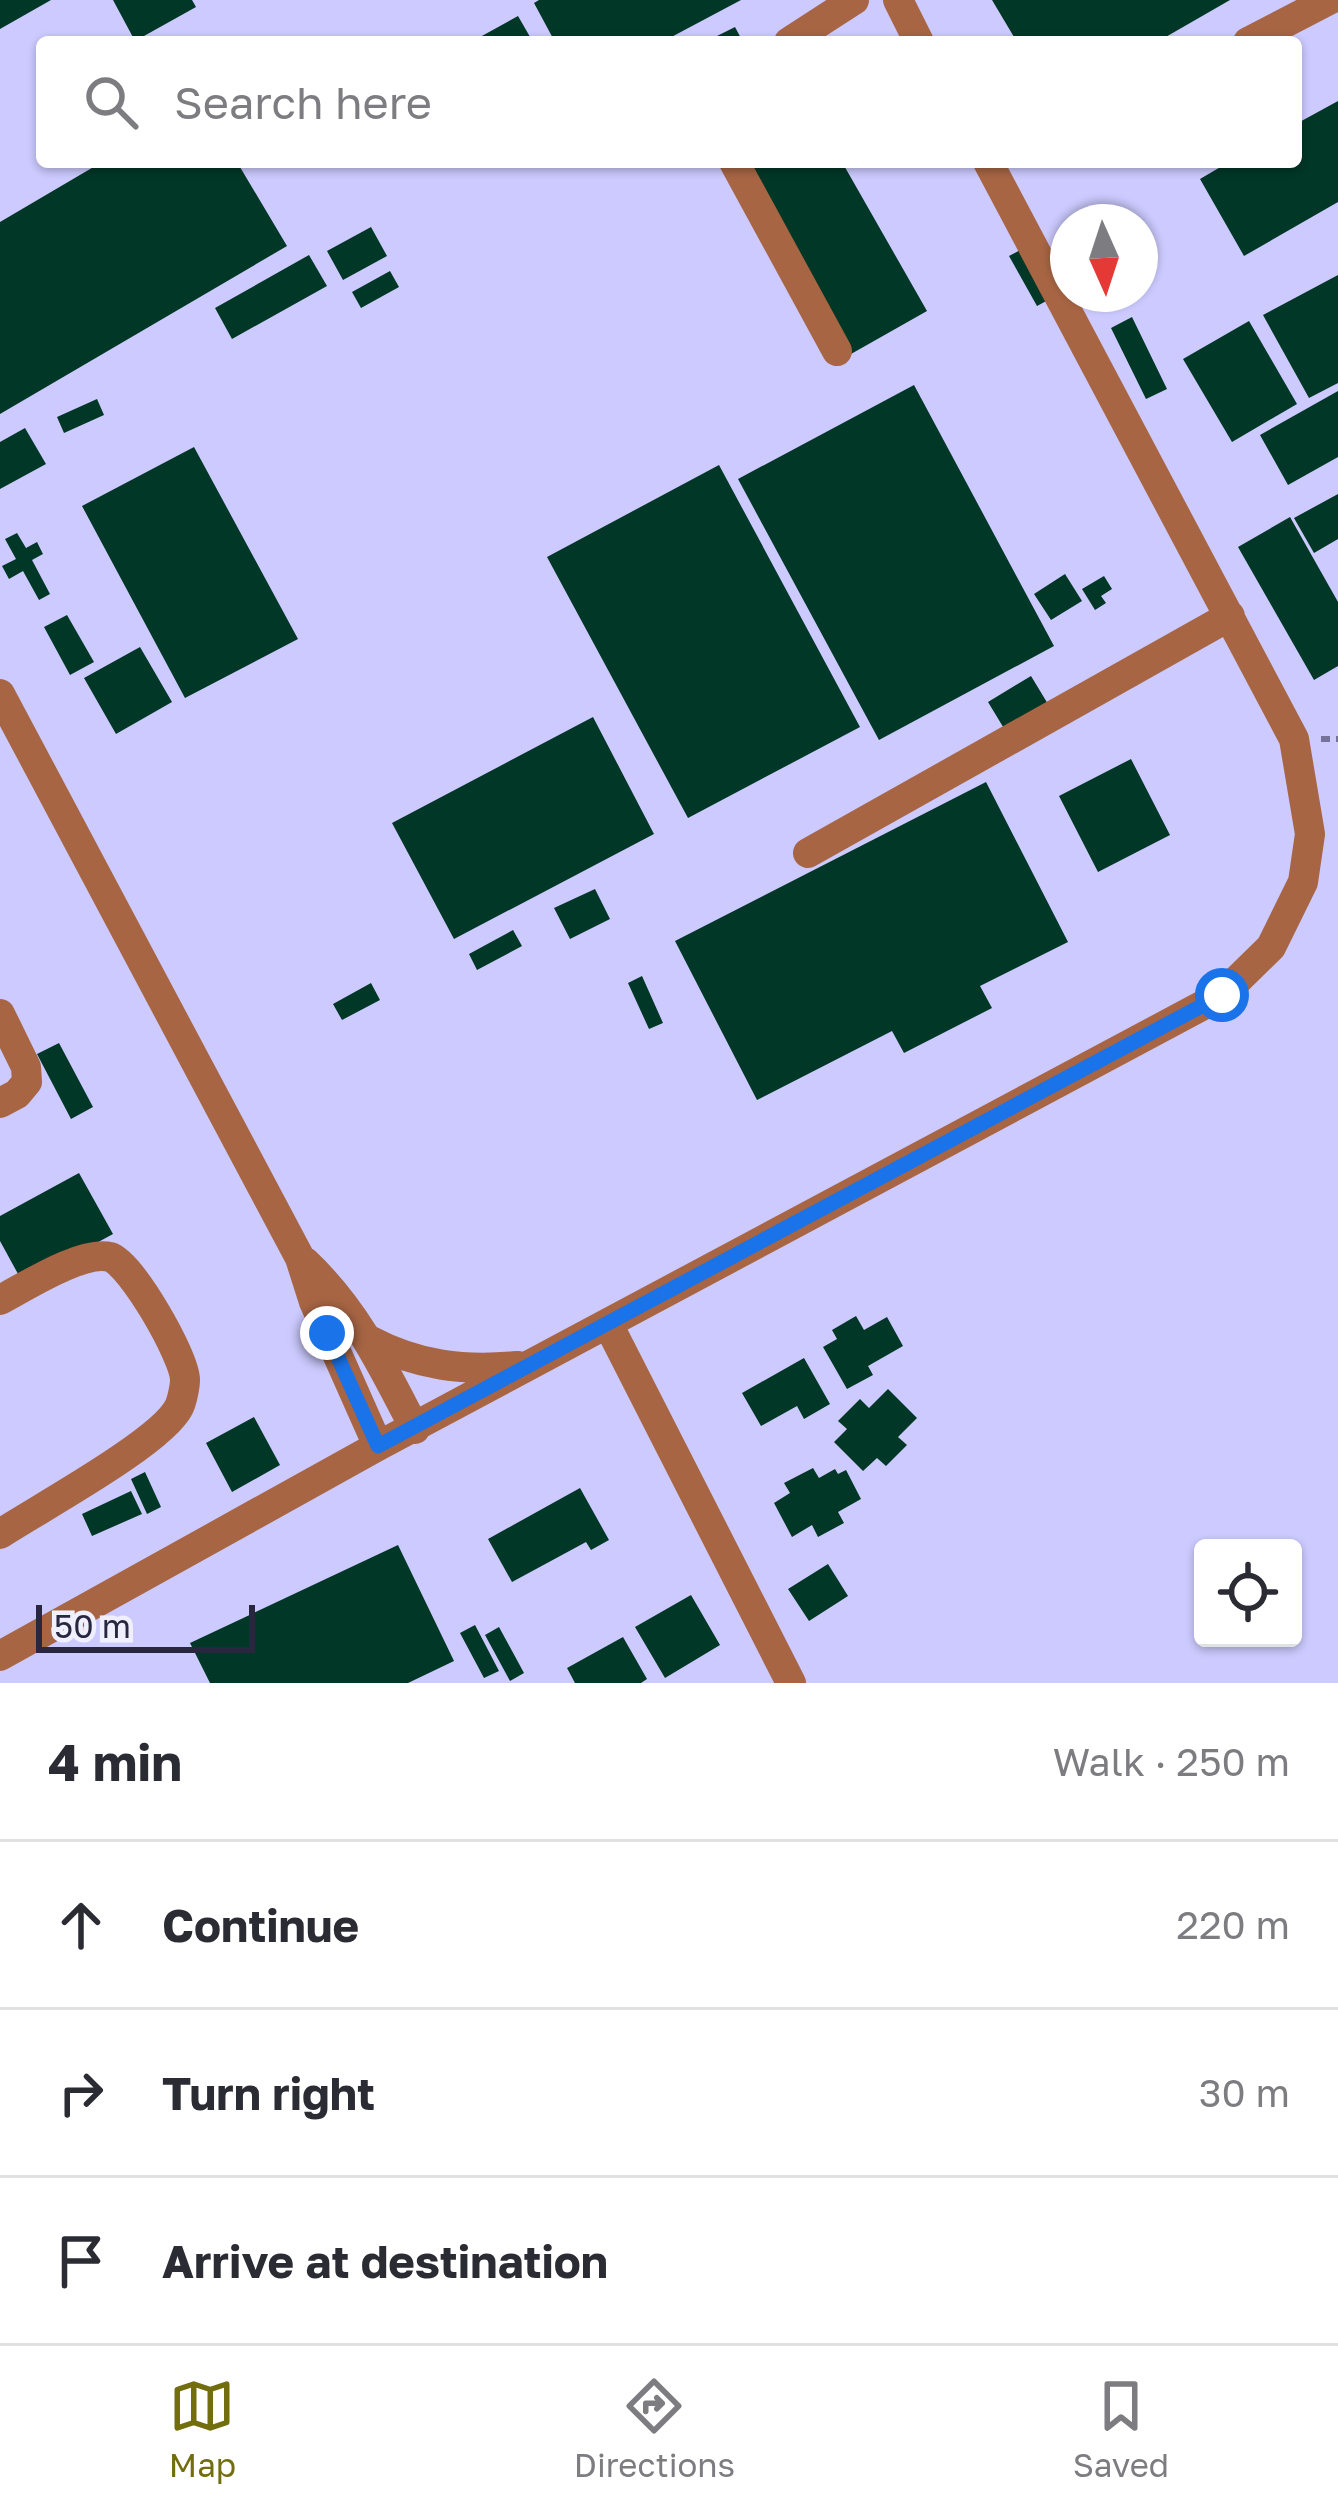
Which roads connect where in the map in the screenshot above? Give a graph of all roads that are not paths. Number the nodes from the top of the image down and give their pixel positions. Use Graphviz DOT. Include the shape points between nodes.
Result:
graph roads {
  1 [pos="854,0"];
  2 [pos="898,0"];
  3 [pos="1329,0"];
  4 [pos="805,36"];
  5 [pos="917,36"];
  6 [pos="1260,36"];
  7 [pos="737,168"];
  8 [pos="1001,168"];
  9 [pos="837,351"];
  10 [pos="1230,616"];
  11 [pos="0,694"];
  12 [pos="808,853"];
  13 [pos="0,1014"];
  14 [pos="0,1103"];
  15 [pos="300,1258"];
  16 [pos="0,1300"];
  17 [pos="608,1324"];
  18 [pos="369,1340"];
  19 [pos="530,1364"];
  20 [pos="415,1429"];
  21 [pos="378,1446"];
  22 [pos="0,1534"];
  23 [pos="0,1656"];
  24 [pos="791,1683"];
  1 -- 4 [label="lane"];
  2 -- 5 [label="lane"];
  3 -- 6 [label="lane"];
  7 -- 9 [label="lane"];
  8 -- 10 [label="lane"];
  10 -- 12 [label="lane"];
  10 -- 17 [label="lane" via="1294,739 1310,834 1303,882 1271,947 1222,995"];
  11 -- 15 [label="lane"];
  13 -- 14 [label="lane" via="27,1082"];
  15 -- 18 [label="lane" via="337,1292"];
  15 -- 21 [label="lane"];
  16 -- 22 [label="lane" via="89,1257 111,1257 127,1268 179,1355 185,1380 178,1408 156,1434"];
  17 -- 19 [label="lane"];
  17 -- 24 [label="lane"];
  18 -- 19 [label="lane" via="440,1366"];
  18 -- 20 [label="lane"];
  19 -- 20 [label="lane"];
  20 -- 21 [label="lane"];
  21 -- 23 [label="lane"];
}
